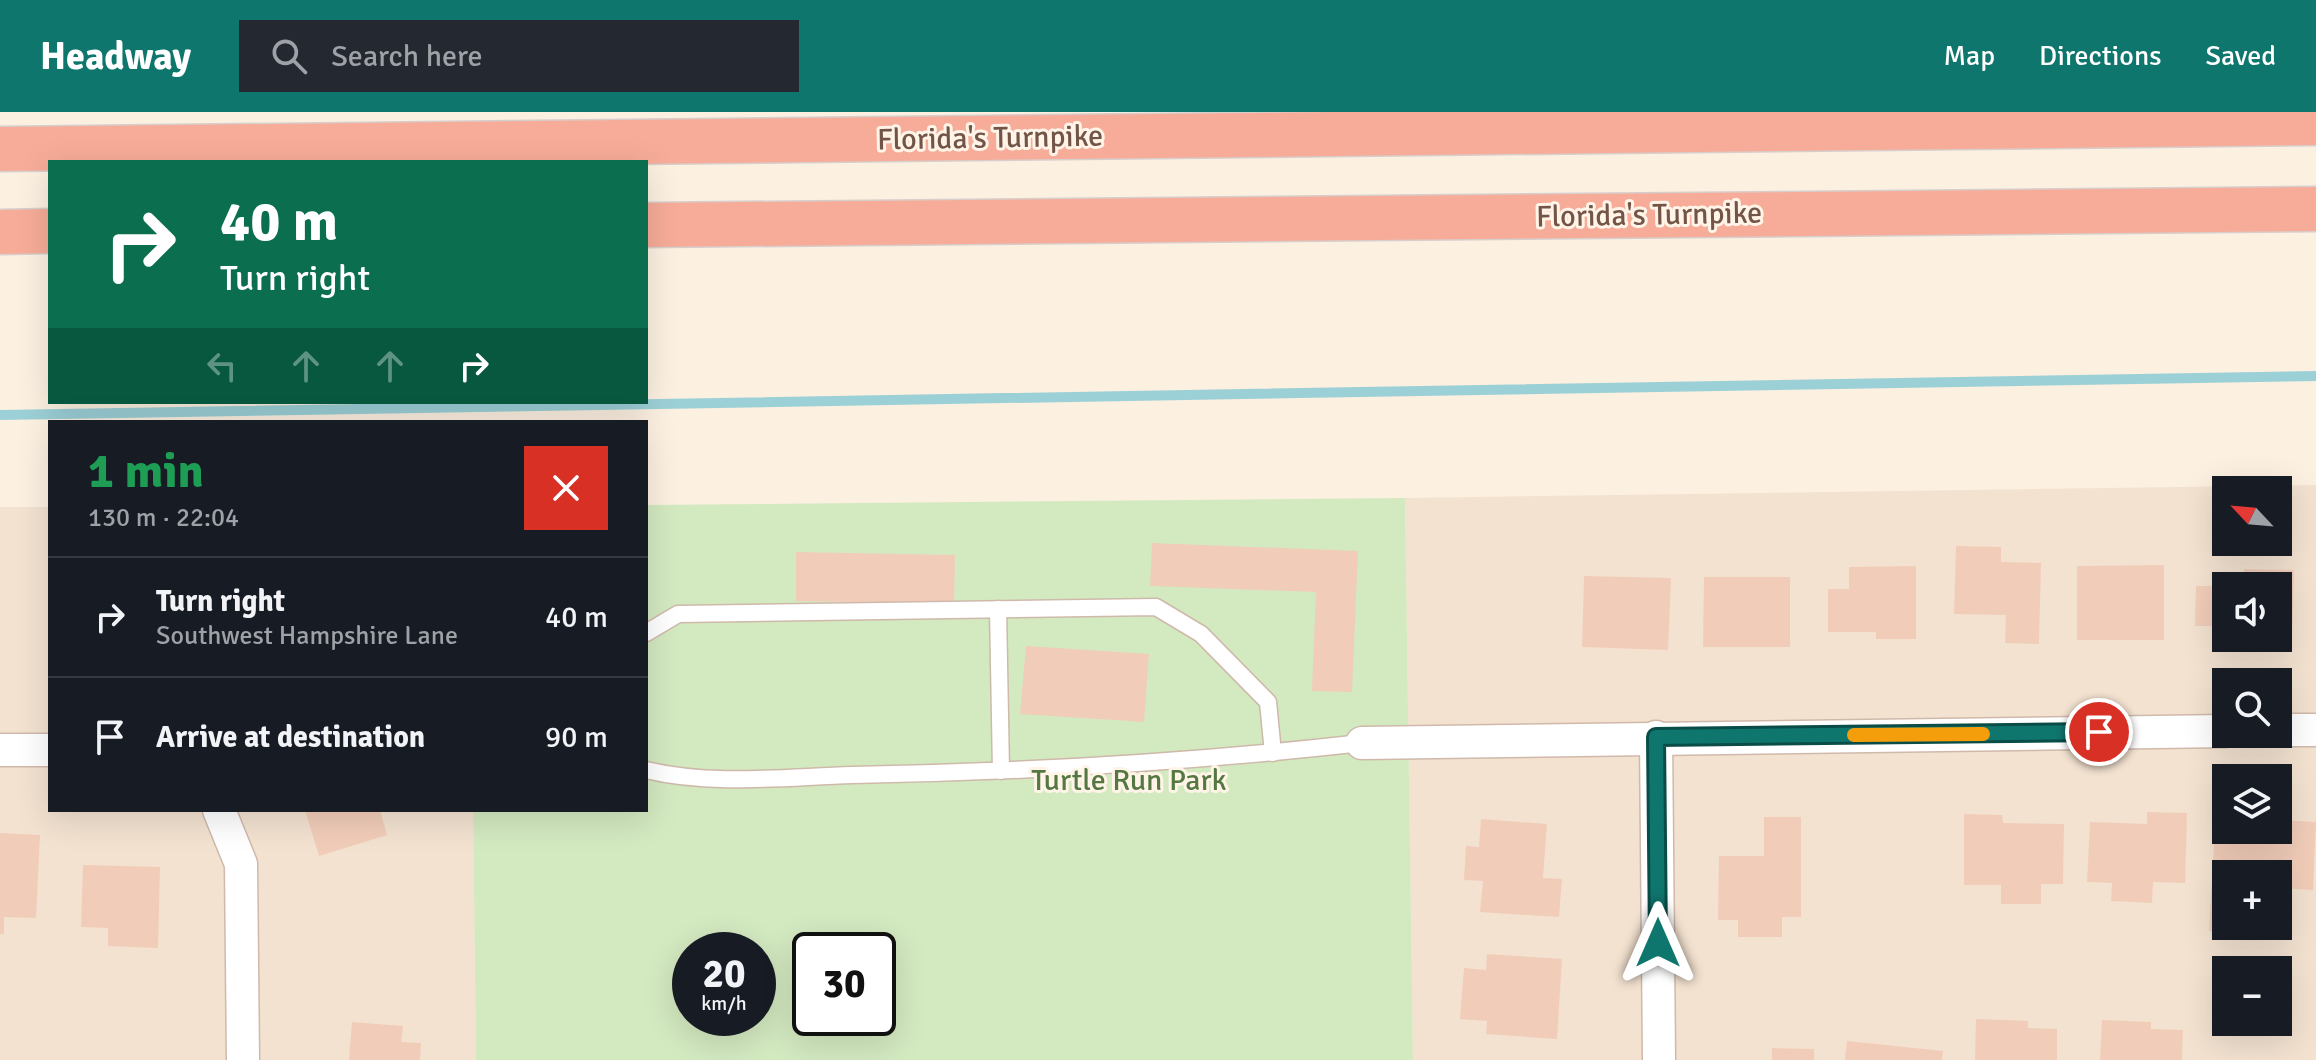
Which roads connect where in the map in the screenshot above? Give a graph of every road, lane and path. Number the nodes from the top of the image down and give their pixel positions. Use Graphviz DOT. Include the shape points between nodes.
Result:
graph roads {
  1 [pos="2316,123"];
  2 [pos="0,149"];
  3 [pos="2316,209"];
  4 [pos="648,225"];
  5 [pos="48,231"];
  6 [pos="0,232"];
  7 [pos="998,609"];
  8 [pos="648,632"];
  9 [pos="2292,730"];
  10 [pos="2316,730"];
  11 [pos="2212,731"];
  12 [pos="1656,737"];
  13 [pos="1362,743"];
  14 [pos="0,750"];
  15 [pos="48,750"];
  16 [pos="1273,753"];
  17 [pos="648,771"];
  18 [pos="1001,771"];
  19 [pos="220,812"];
  20 [pos="243,1060"];
  21 [pos="1659,1060"];
  1 -- 2 [label="highway, Florida's Turnpike"];
  3 -- 4 [label="highway, Florida's Turnpike"];
  5 -- 6 [label="highway"];
  7 -- 8 [label="lane" via="678,614"];
  7 -- 16 [label="lane" via="1156,607 1201,634 1268,702"];
  7 -- 18 [label="lane"];
  9 -- 10 [label="street"];
  11 -- 12 [label="street"];
  12 -- 13 [label="street"];
  12 -- 21 [label="street"];
  13 -- 16 [label="lane"];
  14 -- 15 [label="street"];
  16 -- 18 [label="lane"];
  17 -- 18 [label="lane" via="673,777 724,778"];
  19 -- 20 [label="street" via="241,864"];
}
